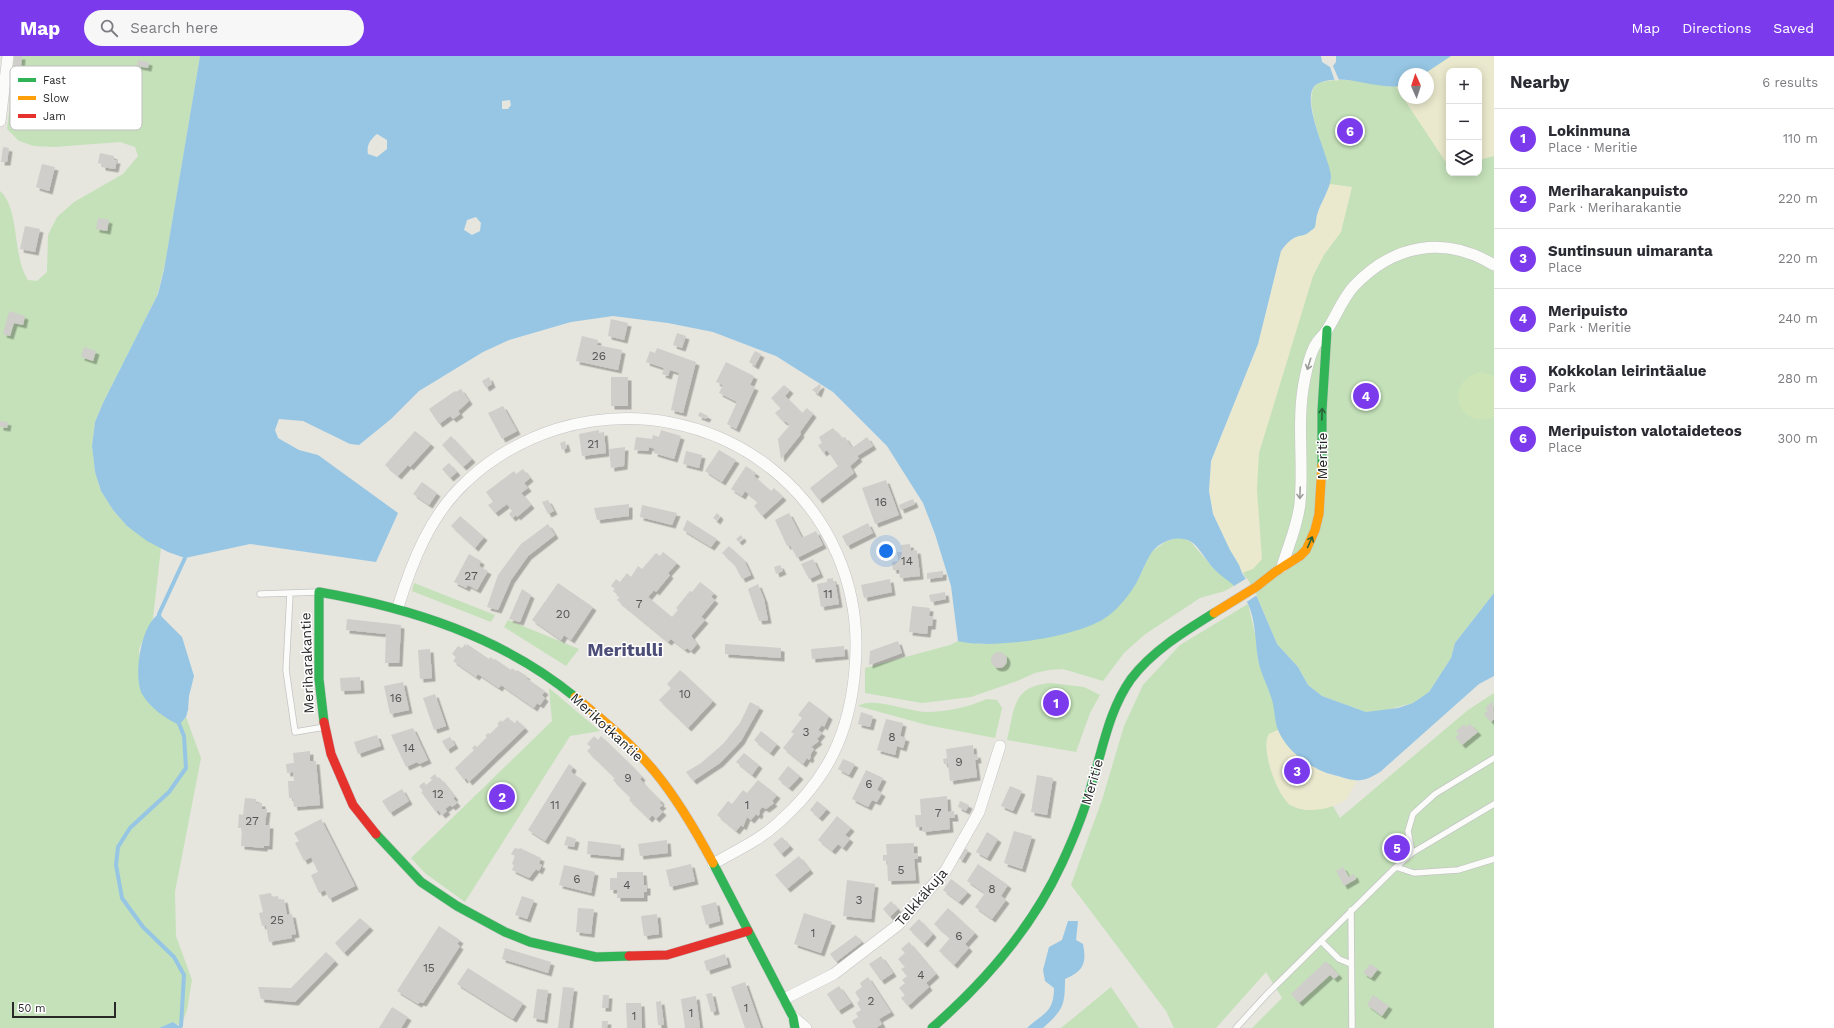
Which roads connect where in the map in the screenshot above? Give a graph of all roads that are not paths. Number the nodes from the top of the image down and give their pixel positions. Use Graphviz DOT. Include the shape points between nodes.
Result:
graph roads {
  1 [pos="8,56"];
  2 [pos="0,121"];
  3 [pos="1494,265"];
  4 [pos="1327,330"];
  5 [pos="1282,567"];
  6 [pos="320,592"];
  7 [pos="290,593"];
  8 [pos="260,594"];
  9 [pos="398,607"];
  10 [pos="325,727"];
  11 [pos="1000,746"];
  12 [pos="1494,758"];
  13 [pos="1494,804"];
  14 [pos="1412,853"];
  15 [pos="1494,859"];
  16 [pos="713,864"];
  17 [pos="1396,867"];
  18 [pos="1351,910"];
  19 [pos="748,931"];
  20 [pos="1320,941"];
  21 [pos="1352,964"];
  22 [pos="784,999"];
  23 [pos="794,1022"];
  24 [pos="806,1028"];
  25 [pos="932,1028"];
  26 [pos="1236,1028"];
  27 [pos="1352,1028"];
  1 -- 2 [label="street"];
  3 -- 4 [label="street, Meritie" via="1467,252 1451,248 1407,251 1386,261 1354,286 1343,300"];
  4 -- 5 [label="street, Meritie, one-way" via="1315,344 1304,380 1300,503 1297,522"];
  5 -- 4 [label="street, Meritie, one-way" via="1298,559 1307,548 1318,521 1322,494"];
  5 -- 25 [label="street, Meritie" via="1258,586 1157,653 1131,680 1110,721 1088,799 1073,838 1042,902 989,974 962,1003"];
  6 -- 7 [label="lane"];
  6 -- 9 [label="street, Merikotkantie" via="358,597"];
  6 -- 10 [label="street, Meriharakantie" via="320,679"];
  7 -- 8 [label="lane"];
  7 -- 10 [label="lane" via="286,670 294,732"];
  9 -- 16 [label="street, Merikotkantie" via="460,629 513,655 562,686 624,739 647,763 668,789"];
  9 -- 16 [label="street" via="409,572 430,527 464,483 511,448 544,433 605,419 636,418 662,421 701,430 725,440 771,468 798,492 825,530 839,558 848,583 857,653 853,694 845,729 834,755 818,780 778,824"];
  10 -- 19 [label="street, Meriharakantie" via="331,754 353,805 383,843 421,882 457,906 505,932 530,942 591,956 631,958 667,955"];
  11 -- 22 [label="street, Telkkäkuja" via="980,812 946,870 898,925 834,974"];
  12 -- 14 [label="lane" via="1435,794 1413,814 1408,831"];
  13 -- 14 [label="lane"];
  14 -- 17 [label="lane"];
  15 -- 17 [label="lane" via="1458,870 1414,873"];
  16 -- 19 [label="street, Merikotkantie"];
  17 -- 18 [label="lane"];
  18 -- 20 [label="lane"];
  18 -- 21 [label="lane"];
  19 -- 22 [label="street, Merikotkantie"];
  20 -- 21 [label="lane" via="1339,959"];
  20 -- 26 [label="lane"];
  21 -- 27 [label="lane"];
  22 -- 23 [label="street, Merikotkantie"];
  23 -- 24 [label="street, Merikotkantie"];
}
